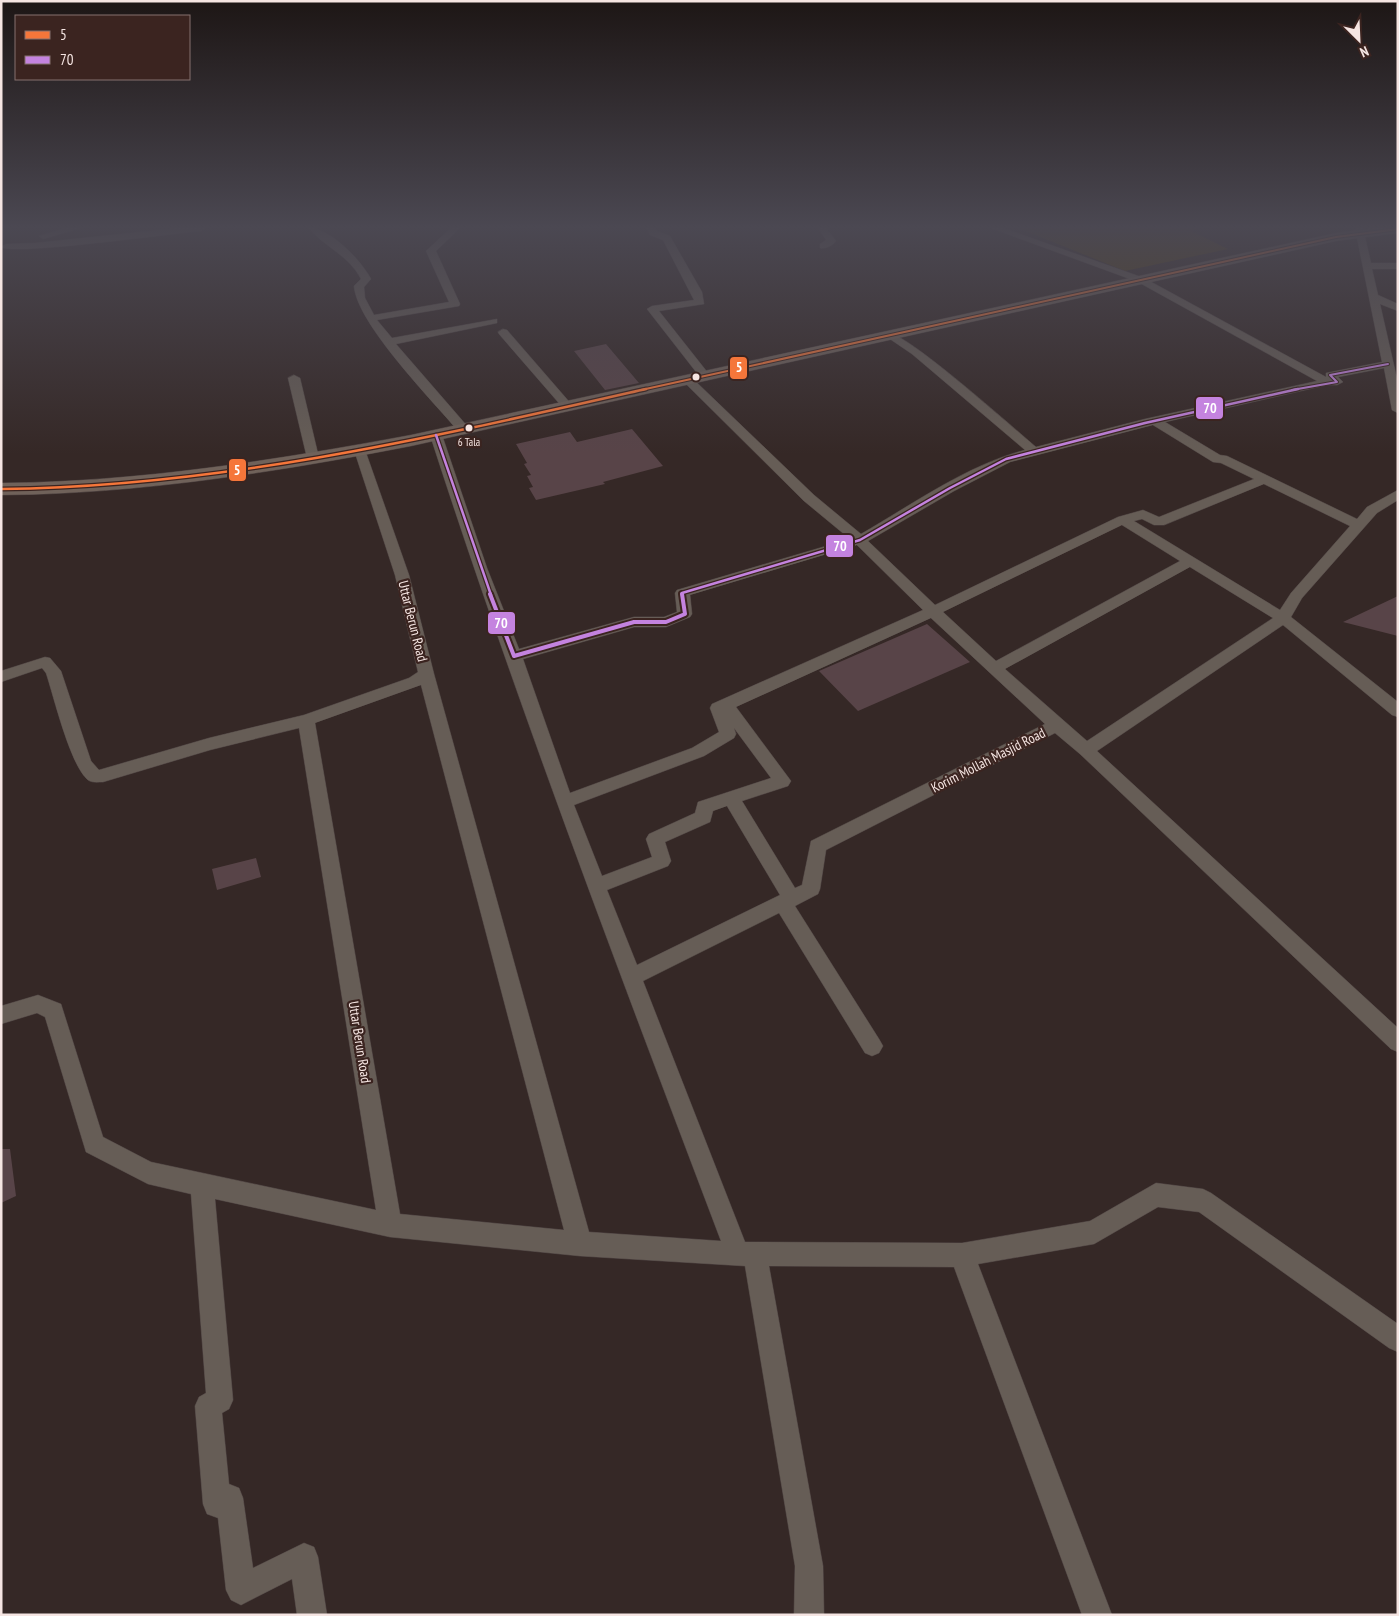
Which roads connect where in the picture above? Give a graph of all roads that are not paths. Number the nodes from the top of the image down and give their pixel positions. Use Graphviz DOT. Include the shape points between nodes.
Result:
graph roads {
  1 [pos="363,303"];
  2 [pos="455,303"];
  3 [pos="690,303"];
  4 [pos="1035,303"];
  5 [pos="1184,303"];
  6 [pos="1375,303"];
  7 [pos="371,318"];
  8 [pos="493,321"];
  9 [pos="504,332"];
  10 [pos="891,335"];
  11 [pos="390,342"];
  12 [pos="1388,364"];
  13 [pos="704,375"];
  14 [pos="294,378"];
  15 [pos="687,379"];
  16 [pos="1327,382"];
  17 [pos="568,407"];
  18 [pos="1398,410"];
  19 [pos="1155,421"];
  20 [pos="464,430"];
  21 [pos="436,436"];
  22 [pos="360,450"];
  23 [pos="1033,451"];
  24 [pos="312,458"];
  25 [pos="1263,480"];
  26 [pos="1,489"];
  27 [pos="1398,494"];
  28 [pos="1123,520"];
  29 [pos="1358,525"];
  30 [pos="860,540"];
  31 [pos="1190,561"];
  32 [pos="934,611"];
  33 [pos="1282,618"];
  34 [pos="514,656"];
  35 [pos="994,668"];
  36 [pos="426,674"];
  37 [pos="1,677"];
  38 [pos="725,704"];
  39 [pos="1398,711"];
  40 [pos="307,720"];
  41 [pos="1056,725"];
  42 [pos="1086,750"];
  43 [pos="731,798"];
  44 [pos="564,802"];
  45 [pos="597,886"];
  46 [pos="788,901"];
  47 [pos="632,976"];
  48 [pos="1,1015"];
  49 [pos="1398,1042"];
  50 [pos="872,1046"];
  51 [pos="202,1185"];
  52 [pos="390,1225"];
  53 [pos="580,1244"];
  54 [pos="746,1254"];
  55 [pos="962,1255"];
  56 [pos="1398,1339"];
  57 [pos="312,1615"];
  58 [pos="809,1615"];
  59 [pos="1097,1615"];
  1 -- 7 [label="street"];
  2 -- 7 [label="street"];
  3 -- 13 [label="street" via="652,309"];
  4 -- 10 [label="highway"];
  5 -- 16 [label="street"];
  6 -- 12 [label="street"];
  7 -- 11 [label="street"];
  8 -- 11 [label="street"];
  9 -- 17 [label="street"];
  10 -- 13 [label="highway"];
  10 -- 23 [label="street" via="916,352"];
  11 -- 20 [label="street"];
  12 -- 16 [label="street" via="1330,375 1337,382"];
  12 -- 18 [label="street"];
  13 -- 15 [label="highway"];
  14 -- 24 [label="street"];
  15 -- 17 [label="highway"];
  15 -- 30 [label="street" via="809,498"];
  16 -- 19 [label="street"];
  17 -- 20 [label="highway"];
  19 -- 23 [label="street"];
  19 -- 25 [label="street" via="1217,459"];
  20 -- 21 [label="highway"];
  21 -- 22 [label="highway"];
  21 -- 34 [label="street" via="480,568"];
  22 -- 24 [label="highway"];
  22 -- 36 [label="street, Uttar Berun Road" via="402,575"];
  23 -- 30 [label="street" via="998,463"];
  24 -- 26 [label="highway" via="208,475 43,490"];
  25 -- 28 [label="street" via="1159,522 1143,514"];
  25 -- 29 [label="street"];
  27 -- 29 [label="street" via="1372,510"];
  28 -- 31 [label="street"];
  28 -- 32 [label="street"];
  29 -- 33 [label="street" via="1296,596"];
  30 -- 32 [label="street"];
  30 -- 34 [label="street" via="682,593 686,614 666,622 634,622"];
  31 -- 33 [label="street"];
  31 -- 35 [label="street"];
  32 -- 35 [label="street"];
  32 -- 38 [label="street"];
  33 -- 39 [label="street"];
  33 -- 42 [label="street"];
  34 -- 44 [label="street"];
  35 -- 41 [label="street"];
  36 -- 40 [label="street, Uttar Berun Road" via="415,682"];
  36 -- 53 [label="street"];
  37 -- 40 [label="street" via="45,662 53,671 84,764 95,776"];
  38 -- 43 [label="street" via="782,781"];
  38 -- 44 [label="street" via="718,708 728,734 698,752"];
  40 -- 52 [label="street, Uttar Berun Road"];
  41 -- 42 [label="street, Korim Mollah Masjid Road"];
  41 -- 46 [label="street, Korim Mollah Masjid Road" via="817,846 811,890"];
  42 -- 49 [label="street, Korim Mollah Masjid Road"];
  43 -- 45 [label="street" via="704,807 704,817 655,839 662,861"];
  43 -- 46 [label="street"];
  44 -- 45 [label="street"];
  45 -- 47 [label="street"];
  46 -- 47 [label="street, Korim Mollah Masjid Road"];
  46 -- 50 [label="street"];
  47 -- 54 [label="street"];
  48 -- 51 [label="street" via="38,1004 54,1011 94,1144 148,1173"];
  51 -- 52 [label="street"];
  51 -- 57 [label="street" via="220,1400 208,1406 217,1504 229,1498 241,1590 304,1557"];
  52 -- 53 [label="street"];
  53 -- 54 [label="street"];
  54 -- 55 [label="street"];
  54 -- 58 [label="street" via="809,1566"];
  55 -- 56 [label="street" via="1094,1232 1156,1194 1203,1201"];
  55 -- 59 [label="street"];
}
